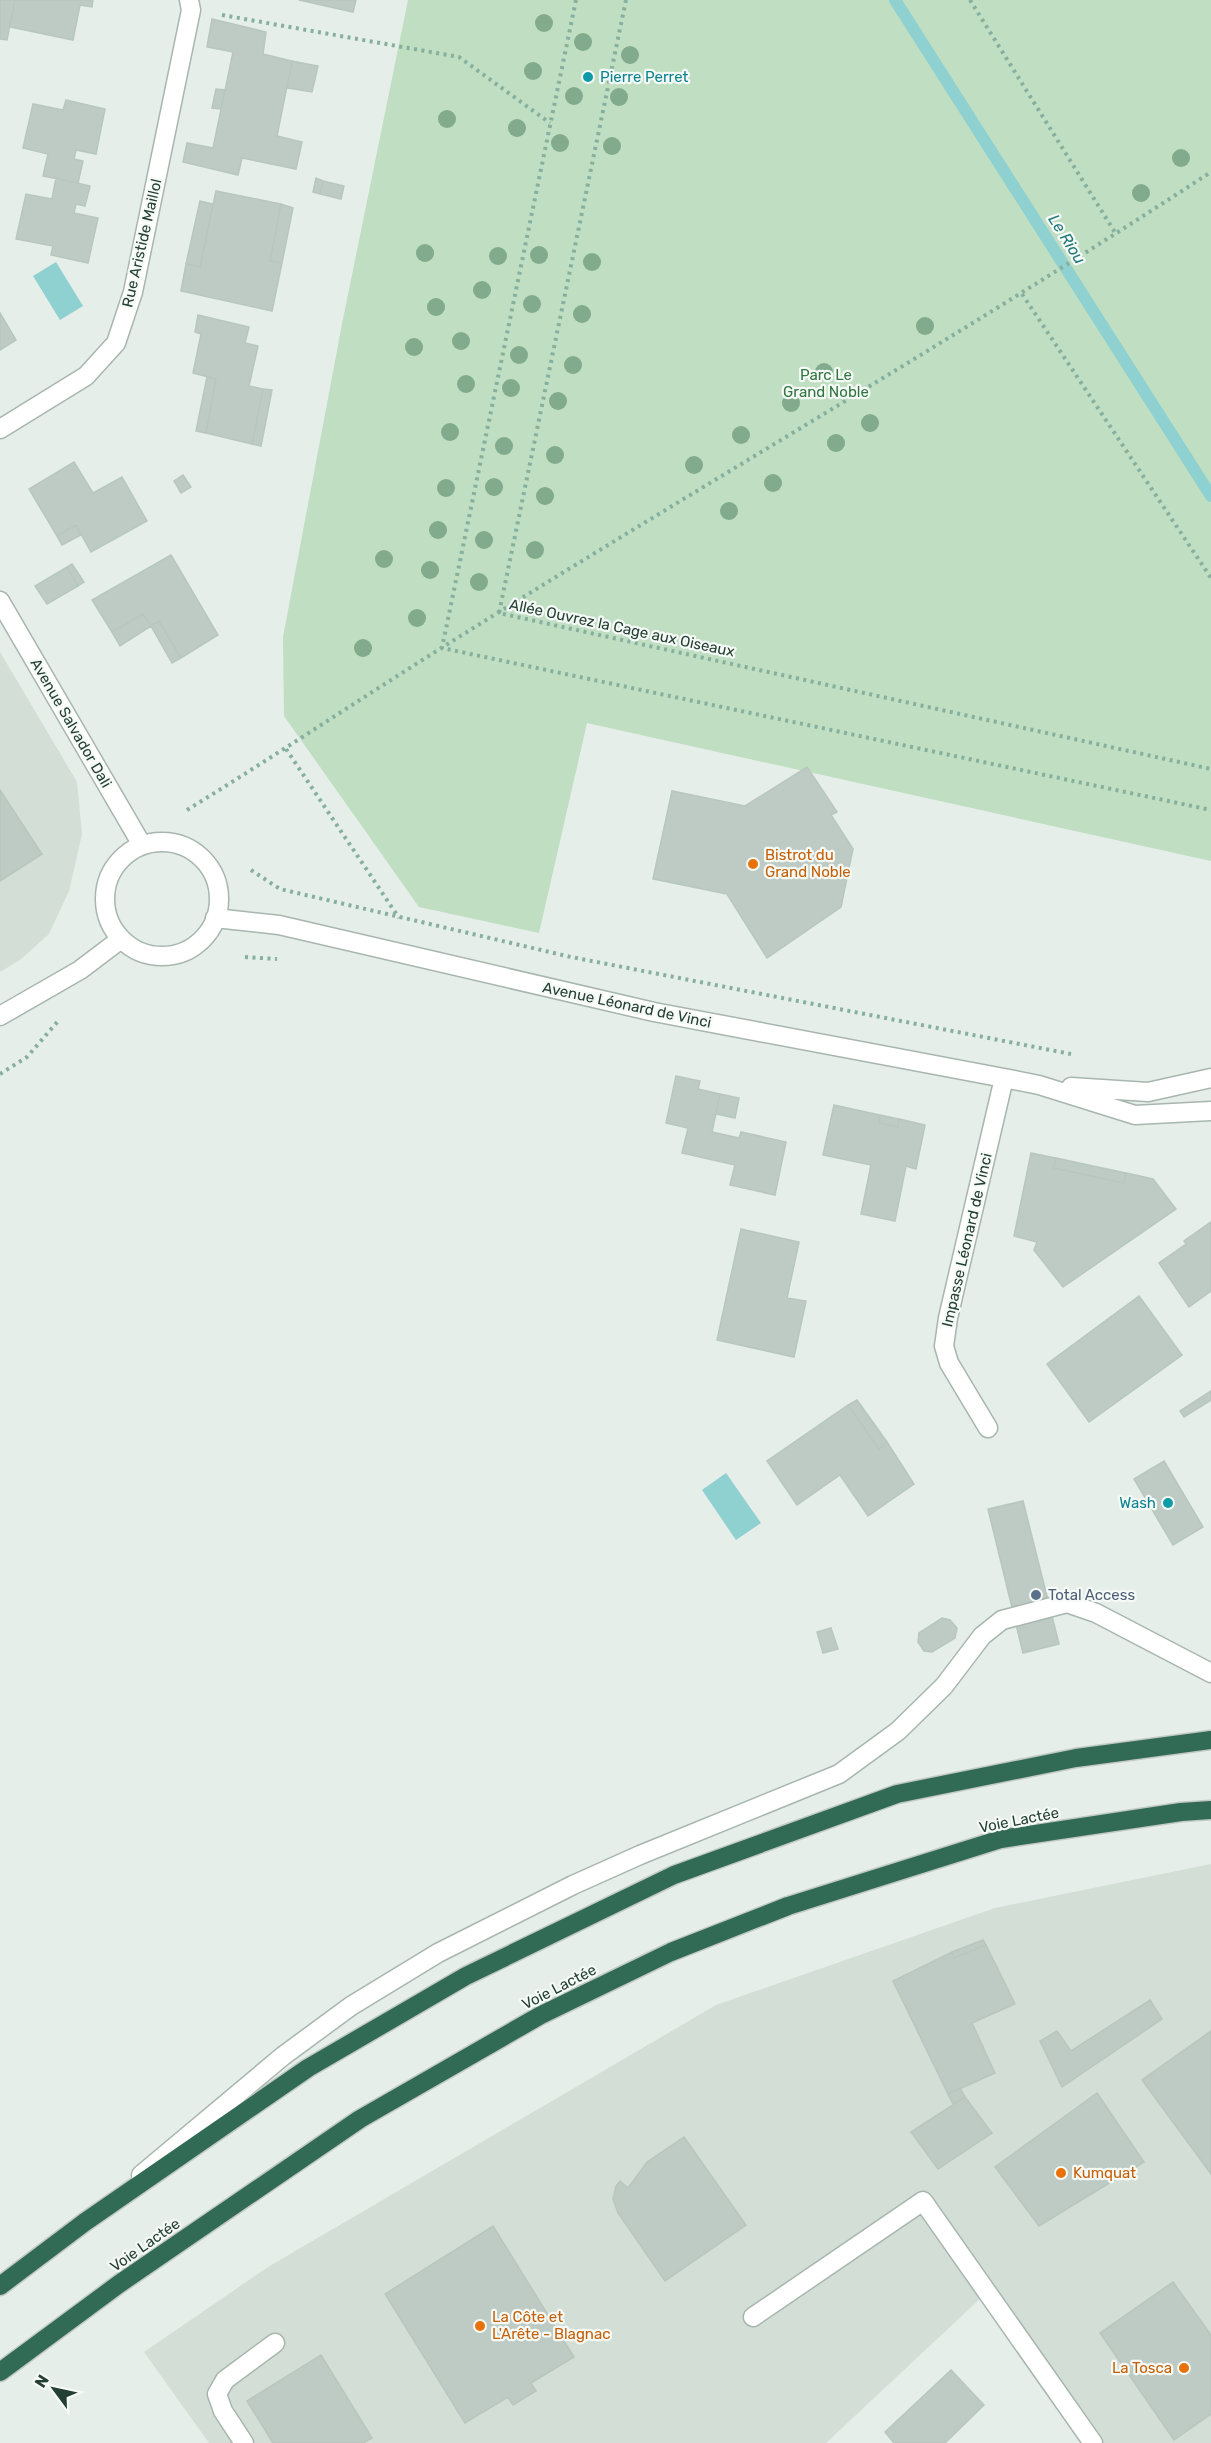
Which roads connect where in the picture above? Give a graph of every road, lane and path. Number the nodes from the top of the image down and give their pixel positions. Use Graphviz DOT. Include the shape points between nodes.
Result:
graph roads {
  1 [pos="576,0"];
  2 [pos="626,0"];
  3 [pos="970,0"];
  4 [pos="190,5"];
  5 [pos="550,123"];
  6 [pos="1211,172"];
  7 [pos="1116,234"];
  8 [pos="1022,293"];
  9 [pos="0,429"];
  10 [pos="1211,578"];
  11 [pos="0,601"];
  12 [pos="499,613"];
  13 [pos="442,648"];
  14 [pos="286,749"];
  15 [pos="1211,768"];
  16 [pos="187,810"];
  17 [pos="1211,810"];
  18 [pos="142,845"];
  19 [pos="251,870"];
  20 [pos="398,917"];
  21 [pos="215,918"];
  22 [pos="121,939"];
  23 [pos="426,960"];
  24 [pos="0,1016"];
  25 [pos="60,1018"];
  26 [pos="1072,1054"];
  27 [pos="0,1074"];
  28 [pos="1004,1078"];
  29 [pos="1211,1078"];
  30 [pos="1039,1085"];
  31 [pos="1211,1110"];
  32 [pos="988,1428"];
  33 [pos="1211,1673"];
  34 [pos="1211,1740"];
  35 [pos="1211,1810"];
  36 [pos="85,2222"];
  37 [pos="0,2286"];
  38 [pos="753,2317"];
  39 [pos="275,2343"];
  40 [pos="0,2372"];
  41 [pos="244,2443"];
  42 [pos="1093,2443"];
  1 -- 5 [label="path"];
  2 -- 12 [label="path, Allée Ouvrez la Cage aux Oiseaux"];
  3 -- 7 [label="path"];
  4 -- 5 [label="path" via="459,57"];
  4 -- 9 [label="street, Rue Aristide Maillol" via="133,292 116,343 86,376"];
  5 -- 13 [label="path"];
  6 -- 7 [label="path"];
  7 -- 8 [label="path"];
  8 -- 10 [label="path"];
  8 -- 12 [label="path"];
  11 -- 18 [label="street, Avenue Salvador Dali"];
  12 -- 13 [label="path"];
  12 -- 15 [label="path, Allée Ouvrez la Cage aux Oiseaux"];
  13 -- 14 [label="path"];
  13 -- 17 [label="path"];
  14 -- 16 [label="path"];
  14 -- 20 [label="path"];
  18 -- 21 [label="street" via="172,842 200,856 218,889"];
  18 -- 22 [label="street" via="117,862 106,884 105,909 110,925"];
  19 -- 20 [label="path" via="280,890"];
  20 -- 23 [label="path"];
  20 -- 26 [label="path" via="571,957"];
  21 -- 22 [label="street" via="198,943 170,955 152,955"];
  21 -- 23 [label="street, Avenue Léonard de Vinci" via="279,925"];
  22 -- 24 [label="street" via="80,970"];
  23 -- 28 [label="street, Avenue Léonard de Vinci" via="654,1012"];
  25 -- 27 [label="path" via="27,1057"];
  28 -- 30 [label="street, Avenue Léonard de Vinci"];
  28 -- 32 [label="street, Impasse Léonard de Vinci" via="944,1346 949,1362"];
  29 -- 30 [label="street, Avenue Léonard de Vinci" via="1148,1092"];
  30 -- 31 [label="street, Avenue Léonard de Vinci" via="1136,1115"];
  33 -- 36 [label="street" via="1106,1617 1067,1603 1002,1620 982,1636 944,1686 898,1731 839,1774 640,1855 438,1953 351,2006 283,2056"];
  34 -- 36 [label="highway" via="1076,1758 897,1794 674,1875 466,1976 308,2068"];
  35 -- 40 [label="highway, Voie Lactée" via="1001,1839 788,1906 670,1952 541,2015 360,2119 119,2284"];
  36 -- 37 [label="highway"];
  38 -- 42 [label="street" via="923,2201"];
  39 -- 41 [label="street" via="225,2379 217,2394"];
}
